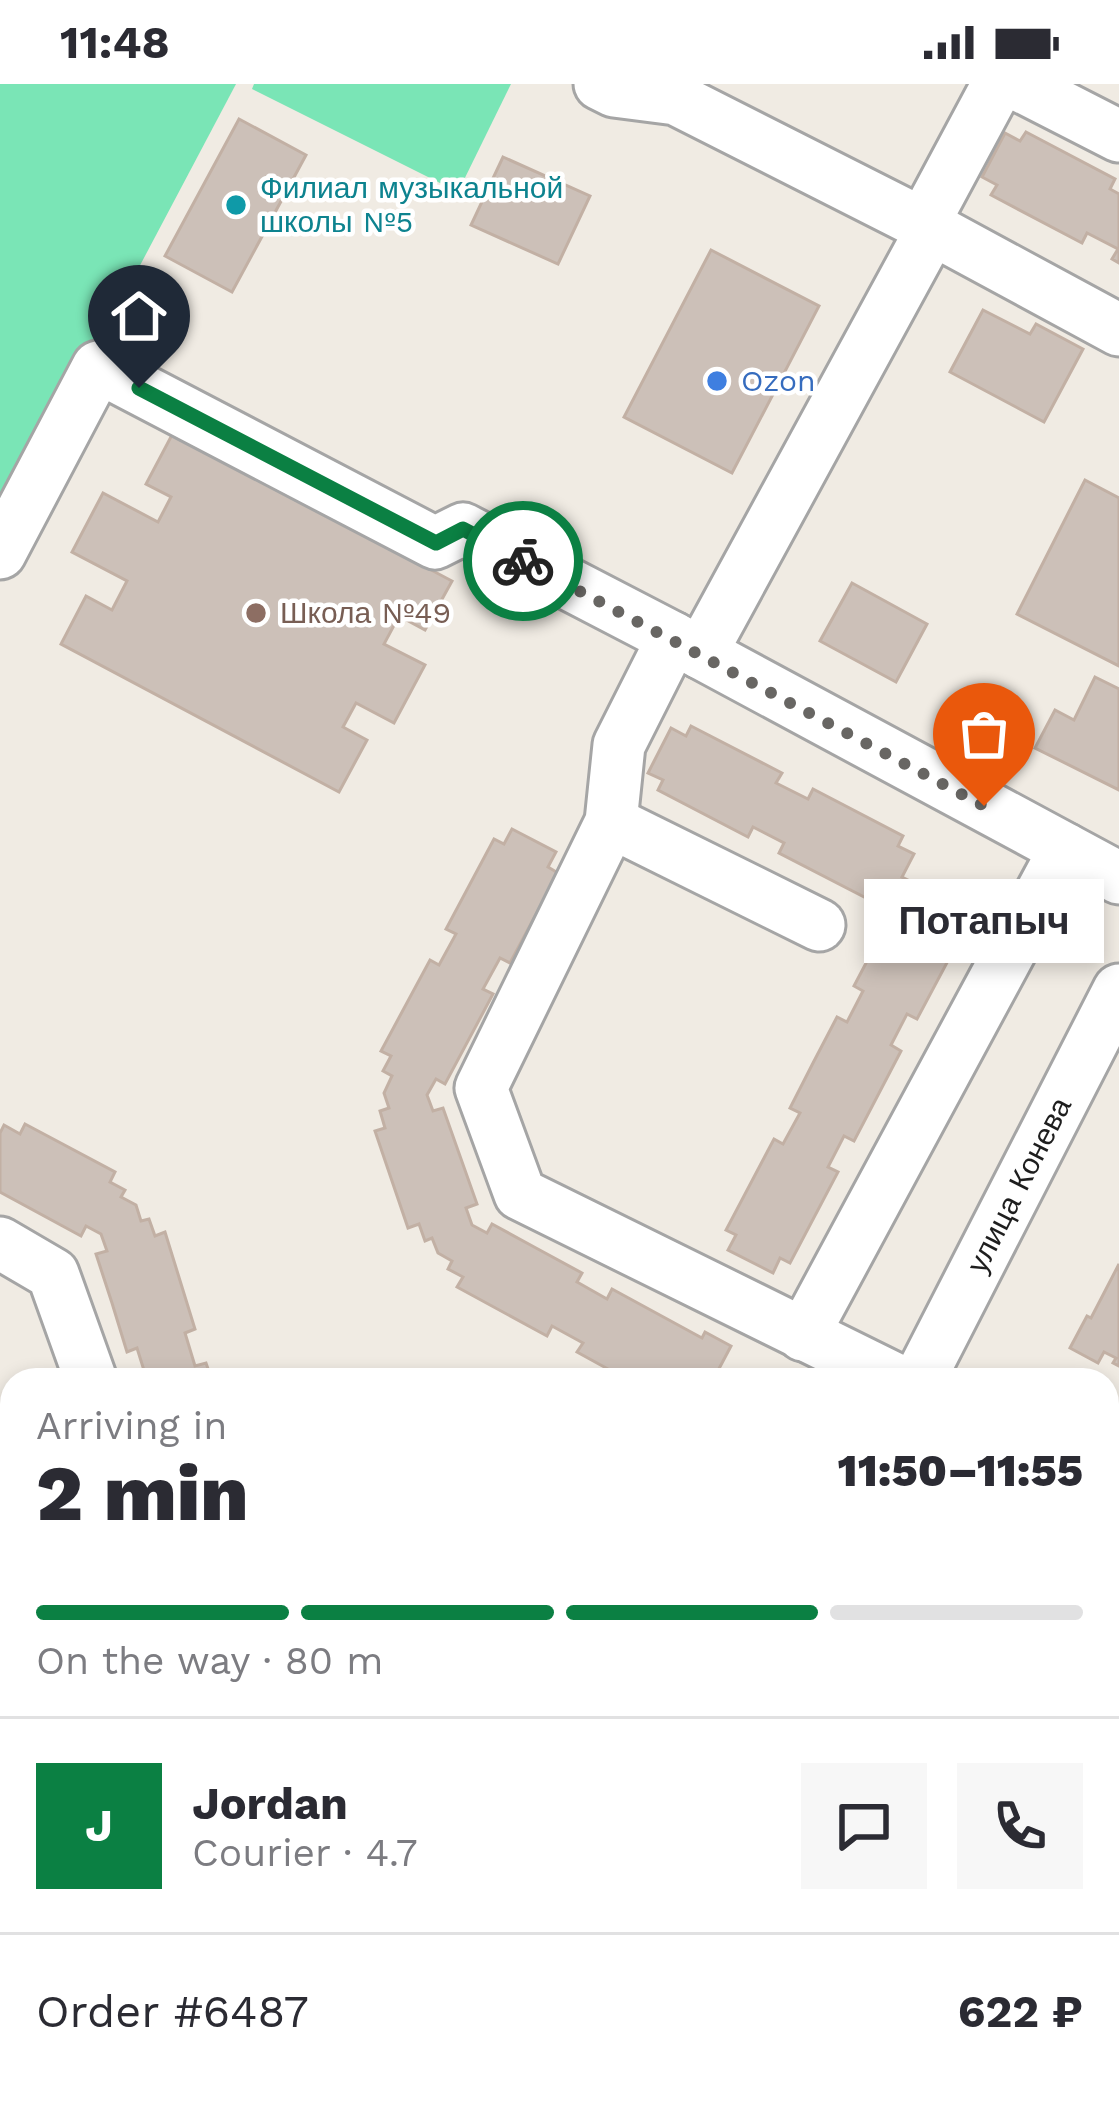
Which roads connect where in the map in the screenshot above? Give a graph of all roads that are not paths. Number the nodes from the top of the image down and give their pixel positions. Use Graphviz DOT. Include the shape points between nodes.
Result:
graph roads {
  1 [pos="600,84"];
  2 [pos="998,84"];
  3 [pos="1017,84"];
  4 [pos="1119,136"];
  5 [pos="928,226"];
  6 [pos="1119,330"];
  7 [pos="0,553"];
  8 [pos="687,646"];
  9 [pos="611,822"];
  10 [pos="1065,849"];
  11 [pos="1119,878"];
  12 [pos="819,925"];
  13 [pos="1119,990"];
  14 [pos="0,1243"];
  15 [pos="803,1335"];
  16 [pos="87,1368"];
  17 [pos="872,1368"];
  18 [pos="925,1368"];
  1 -- 5 [label="street" via="676,99"];
  2 -- 5 [label="street"];
  3 -- 4 [label="street"];
  5 -- 6 [label="street"];
  5 -- 8 [label="street"];
  7 -- 8 [label="street" via="98,367 436,543 463,529"];
  8 -- 9 [label="street" via="619,745"];
  8 -- 10 [label="street"];
  9 -- 12 [label="street"];
  9 -- 15 [label="street" via="481,1088 520,1194"];
  10 -- 11 [label="street"];
  10 -- 15 [label="street"];
  13 -- 18 [label="street, улица Конева"];
  14 -- 16 [label="street" via="53,1274"];
  15 -- 17 [label="street"];
}
